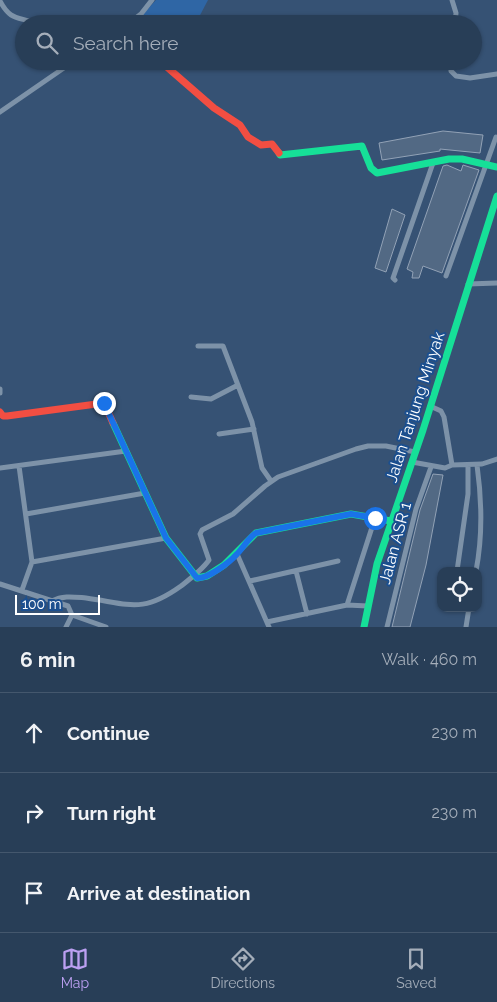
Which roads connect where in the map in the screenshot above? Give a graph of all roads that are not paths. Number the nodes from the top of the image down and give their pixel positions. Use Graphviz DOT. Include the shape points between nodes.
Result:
graph roads {
  1 [pos="152,0"];
  2 [pos="452,0"];
  3 [pos="0,1"];
  4 [pos="140,15"];
  5 [pos="456,15"];
  6 [pos="15,17"];
  7 [pos="60,70"];
  8 [pos="170,70"];
  9 [pos="452,70"];
  10 [pos="497,74"];
  11 [pos="0,112"];
  12 [pos="496,137"];
  13 [pos="433,163"];
  14 [pos="486,164"];
  15 [pos="497,167"];
  16 [pos="497,196"];
  17 [pos="446,276"];
  18 [pos="395,280"];
  19 [pos="497,283"];
  20 [pos="468,284"];
  21 [pos="198,346"];
  22 [pos="238,385"];
  23 [pos="0,390"];
  24 [pos="0,394"];
  25 [pos="191,397"];
  26 [pos="430,406"];
  27 [pos="0,412"];
  28 [pos="254,430"];
  29 [pos="219,434"];
  30 [pos="126,451"];
  31 [pos="415,452"];
  32 [pos="497,459"];
  33 [pos="412,462"];
  34 [pos="452,464"];
  35 [pos="468,465"];
  36 [pos="477,465"];
  37 [pos="19,466"];
  38 [pos="431,467"];
  39 [pos="0,468"];
  40 [pos="271,481"];
  41 [pos="145,493"];
  42 [pos="26,514"];
  43 [pos="375,518"];
  44 [pos="391,521"];
  45 [pos="166,538"];
  46 [pos="237,554"];
  47 [pos="338,561"];
  48 [pos="32,562"];
  49 [pos="458,567"];
  50 [pos="477,567"];
  51 [pos="296,571"];
  52 [pos="194,575"];
  53 [pos="250,581"];
  54 [pos="0,584"];
  55 [pos="22,590"];
  56 [pos="52,601"];
  57 [pos="347,605"];
  58 [pos="368,606"];
  59 [pos="468,612"];
  60 [pos="307,614"];
  61 [pos="72,615"];
  62 [pos="268,625"];
  63 [pos="66,627"];
  64 [pos="106,627"];
  65 [pos="364,627"];
  66 [pos="387,627"];
  67 [pos="466,627"];
  1 -- 4 [label="street"];
  2 -- 5 [label="street"];
  3 -- 6 [label="street"];
  7 -- 11 [label="street"];
  8 -- 13 [label="street" via="214,108 240,125 248,137 261,144 272,144 280,155 362,146 371,168 377,173"];
  9 -- 10 [label="street" via="458,77"];
  12 -- 14 [label="street"];
  13 -- 14 [label="street" via="462,159"];
  13 -- 18 [label="street" via="393,278"];
  14 -- 15 [label="street"];
  14 -- 17 [label="street"];
  16 -- 20 [label="street, Jalan Tanjung Minyak"];
  19 -- 20 [label="street"];
  20 -- 26 [label="street, Jalan Tanjung Minyak"];
  21 -- 22 [label="street" via="223,346"];
  22 -- 25 [label="street" via="211,399"];
  22 -- 28 [label="street"];
  23 -- 24 [label="street"];
  26 -- 31 [label="street, Jalan Tanjung Minyak"];
  26 -- 34 [label="street" via="441,411 444,417"];
  27 -- 30 [label="street" via="7,416 104,403"];
  28 -- 29 [label="street"];
  28 -- 40 [label="street" via="262,468"];
  30 -- 37 [label="street"];
  30 -- 41 [label="street"];
  31 -- 33 [label="street, Jalan Tanjung Minyak"];
  31 -- 40 [label="street" via="368,446"];
  32 -- 36 [label="street"];
  33 -- 38 [label="street"];
  33 -- 44 [label="street, Jalan Tanjung Minyak"];
  34 -- 35 [label="street"];
  34 -- 38 [label="street" via="446,468"];
  35 -- 36 [label="street"];
  35 -- 49 [label="street" via="468,494"];
  36 -- 50 [label="street" via="482,496 482,541"];
  37 -- 39 [label="street"];
  37 -- 42 [label="street"];
  38 -- 66 [label="street, Jalan ASR 1" via="416,509"];
  40 -- 52 [label="street" via="233,514 202,530 201,539 209,560"];
  41 -- 42 [label="street"];
  41 -- 45 [label="street"];
  42 -- 48 [label="street"];
  43 -- 44 [label="street"];
  43 -- 46 [label="street" via="351,514 256,533"];
  43 -- 57 [label="street"];
  44 -- 58 [label="street, Jalan Tanjung Minyak"];
  45 -- 48 [label="street"];
  45 -- 52 [label="street"];
  46 -- 52 [label="street" via="205,577"];
  46 -- 53 [label="street"];
  47 -- 51 [label="street"];
  48 -- 55 [label="street"];
  51 -- 53 [label="street"];
  51 -- 60 [label="street"];
  52 -- 56 [label="street" via="169,596 156,602 124,605 72,596"];
  53 -- 62 [label="street"];
  54 -- 55 [label="street"];
  55 -- 56 [label="street"];
  56 -- 61 [label="street" via="68,606"];
  57 -- 58 [label="street"];
  57 -- 60 [label="street"];
  58 -- 65 [label="street, Jalan Tanjung Minyak"];
  59 -- 67 [label="street"];
  60 -- 62 [label="street"];
  61 -- 63 [label="street"];
  61 -- 64 [label="street"];
}
